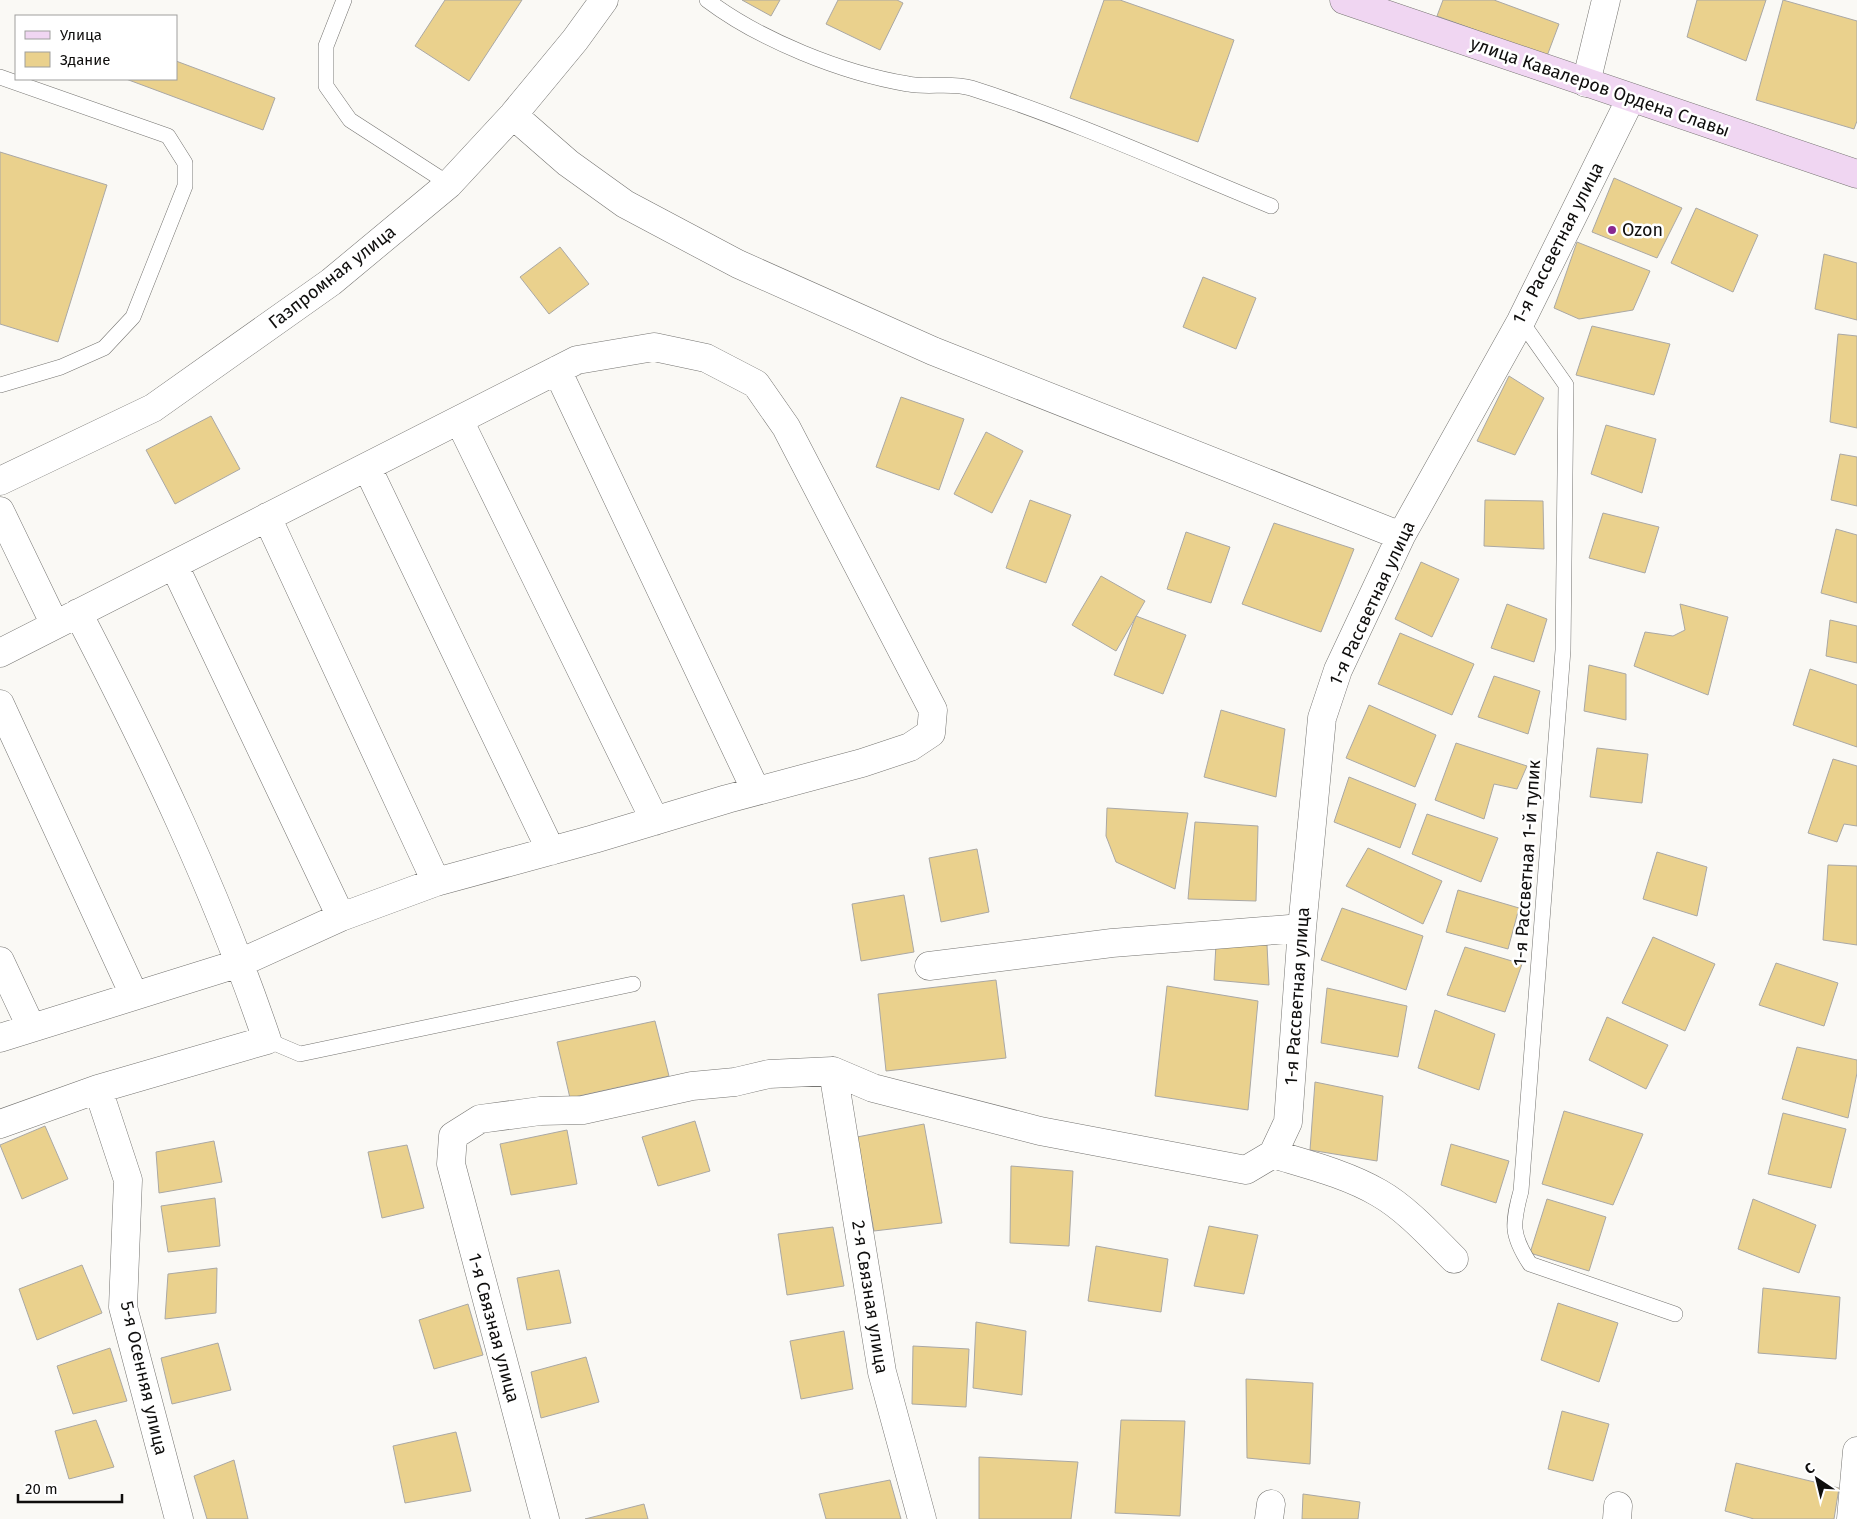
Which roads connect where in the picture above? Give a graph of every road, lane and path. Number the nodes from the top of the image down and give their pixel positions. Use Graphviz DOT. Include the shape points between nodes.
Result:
graph roads {
  1 [pos="344,0"];
  2 [pos="604,0"];
  3 [pos="707,0"];
  4 [pos="1344,0"];
  5 [pos="1606,0"];
  6 [pos="0,77"];
  7 [pos="1586,83"];
  8 [pos="1630,98"];
  9 [pos="513,115"];
  10 [pos="1857,174"];
  11 [pos="448,184"];
  12 [pos="1271,206"];
  13 [pos="1520,321"];
  14 [pos="557,370"];
  15 [pos="0,385"];
  16 [pos="458,420"];
  17 [pos="367,467"];
  18 [pos="0,481"];
  19 [pos="0,511"];
  20 [pos="267,517"];
  21 [pos="1401,536"];
  22 [pos="174,565"];
  23 [pos="67,619"];
  24 [pos="0,653"];
  25 [pos="0,704"];
  26 [pos="756,791"];
  27 [pos="654,821"];
  28 [pos="551,851"];
  29 [pos="436,882"];
  30 [pos="341,917"];
  31 [pos="1302,928"];
  32 [pos="0,961"];
  33 [pos="240,963"];
  34 [pos="929,966"];
  35 [pos="633,984"];
  36 [pos="134,995"];
  37 [pos="31,1027"];
  38 [pos="0,1038"];
  39 [pos="267,1040"];
  40 [pos="833,1071"];
  41 [pos="98,1089"];
  42 [pos="0,1124"];
  43 [pos="1273,1154"];
  44 [pos="1454,1259"];
  45 [pos="1675,1314"];
  46 [pos="1857,1451"];
  47 [pos="179,1519"];
  48 [pos="545,1519"];
  49 [pos="922,1519"];
  50 [pos="1851,1519"];
  1 -- 11 [label="lane" via="326,46 326,86 350,120"];
  2 -- 9 [label="street, Газпромная улица"];
  3 -- 12 [label="lane" via="731,18 773,39 856,72 910,84 956,84 1008,100"];
  4 -- 7 [label="street, улица Кавалеров Ордена Славы"];
  5 -- 7 [label="street"];
  6 -- 15 [label="lane" via="168,136 185,163 185,186 133,317 104,348 61,367"];
  7 -- 8 [label="street, улица Кавалеров Ордена Славы"];
  8 -- 10 [label="street, улица Кавалеров Ордена Славы"];
  8 -- 13 [label="street, 1-я Рассветная улица"];
  9 -- 11 [label="street, Газпромная улица"];
  9 -- 21 [label="street" via="568,163 626,204 738,264 933,351"];
  11 -- 18 [label="street, Газпромная улица" via="331,282 152,408"];
  13 -- 21 [label="street, 1-я Рассветная улица"];
  13 -- 45 [label="lane, 1-я Рассветная 1-й тупик" via="1566,385 1563,650 1521,1191 1513,1220 1521,1250 1530,1264"];
  14 -- 16 [label="street"];
  14 -- 26 [label="street"];
  14 -- 26 [label="street" via="577,360 654,347 706,358 756,384 786,427 933,710 931,733 910,747"];
  16 -- 17 [label="street"];
  16 -- 27 [label="street"];
  17 -- 20 [label="street"];
  17 -- 28 [label="street"];
  19 -- 23 [label="street"];
  20 -- 22 [label="street"];
  20 -- 29 [label="street"];
  21 -- 31 [label="street, 1-я Рассветная улица" via="1338,670 1322,718"];
  22 -- 23 [label="street"];
  22 -- 30 [label="street"];
  23 -- 24 [label="street"];
  23 -- 33 [label="street" via="145,743"];
  25 -- 36 [label="street"];
  26 -- 27 [label="street"];
  27 -- 28 [label="street"];
  28 -- 29 [label="street"];
  29 -- 30 [label="street"];
  30 -- 33 [label="street"];
  31 -- 34 [label="street" via="1112,943"];
  31 -- 43 [label="street, 1-я Рассветная улица" via="1288,1122"];
  32 -- 37 [label="street"];
  33 -- 36 [label="street"];
  33 -- 39 [label="street"];
  35 -- 39 [label="lane" via="300,1054"];
  36 -- 37 [label="street"];
  37 -- 38 [label="street"];
  39 -- 41 [label="street"];
  40 -- 43 [label="street" via="873,1088 1040,1131 1207,1163 1246,1170"];
  40 -- 48 [label="street, 1-я Связная улица" via="769,1074 735,1082 692,1086 583,1110 540,1111 480,1120 453,1136 450,1164"];
  40 -- 49 [label="street, 2-я Связная улица" via="882,1372"];
  41 -- 42 [label="street"];
  41 -- 47 [label="street, 5-я Осенняя улица" via="128,1180 123,1307"];
  43 -- 44 [label="street" via="1345,1176 1380,1194 1423,1227"];
  46 -- 50 [label="street"];
}
